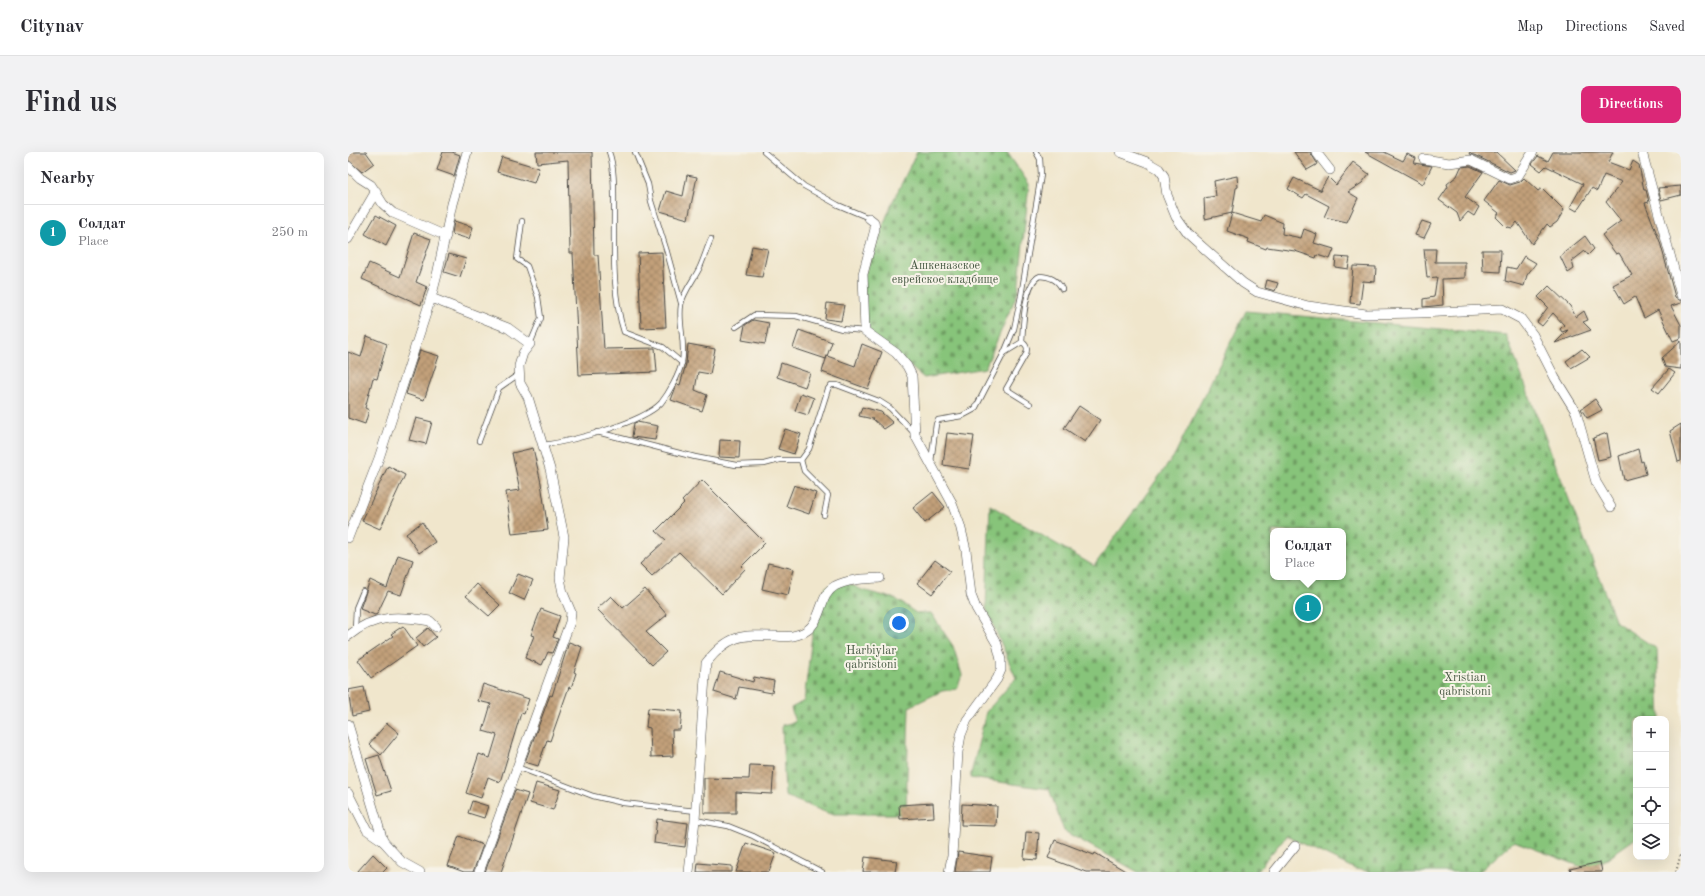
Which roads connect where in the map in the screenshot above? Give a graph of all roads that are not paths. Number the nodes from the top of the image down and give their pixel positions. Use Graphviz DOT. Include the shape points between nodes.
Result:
graph roads {
  1 [pos="467,152"];
  2 [pos="609,152"];
  3 [pos="635,152"];
  4 [pos="764,152"];
  5 [pos="1036,152"];
  6 [pos="1120,152"];
  7 [pos="1316,152"];
  8 [pos="1533,152"];
  9 [pos="1642,152"];
  10 [pos="1424,159"];
  11 [pos="348,166"];
  12 [pos="1330,170"];
  13 [pos="376,191"];
  14 [pos="869,218"];
  15 [pos="522,221"];
  16 [pos="446,236"];
  17 [pos="348,239"];
  18 [pos="711,239"];
  19 [pos="1062,289"];
  20 [pos="1681,295"];
  21 [pos="431,298"];
  22 [pos="681,303"];
  23 [pos="736,327"];
  24 [pos="865,331"];
  25 [pos="1022,342"];
  26 [pos="530,344"];
  27 [pos="1004,353"];
  28 [pos="682,363"];
  29 [pos="519,374"];
  30 [pos="1030,404"];
  31 [pos="598,432"];
  32 [pos="915,434"];
  33 [pos="479,441"];
  34 [pos="544,445"];
  35 [pos="801,460"];
  36 [pos="931,466"];
  37 [pos="1611,507"];
  38 [pos="824,515"];
  39 [pos="349,532"];
  40 [pos="880,578"];
  41 [pos="363,591"];
  42 [pos="436,627"];
  43 [pos="352,633"];
  44 [pos="348,724"];
  45 [pos="517,767"];
  46 [pos="348,793"];
  47 [pos="695,816"];
  48 [pos="384,841"];
  49 [pos="1295,846"];
  50 [pos="420,872"];
  51 [pos="479,872"];
  52 [pos="689,872"];
  53 [pos="822,872"];
  54 [pos="949,872"];
  55 [pos="1274,872"];
  1 -- 16 [label="street"];
  2 -- 28 [label="lane" via="614,195 614,245 619,316 624,332 663,347"];
  3 -- 22 [label="lane" via="648,184"];
  4 -- 14 [label="lane" via="804,186 838,205"];
  5 -- 27 [label="lane" via="1040,159 1041,175 1021,296 1014,329"];
  6 -- 37 [label="street" via="1159,169 1164,176 1167,195 1176,217 1188,234 1243,283 1257,292 1308,306 1366,314 1502,309 1521,319 1533,335 1576,412 1596,482"];
  7 -- 12 [label="street"];
  8 -- 10 [label="street" via="1518,176 1510,179 1471,160 1450,163"];
  9 -- 20 [label="street"];
  11 -- 13 [label="street"];
  13 -- 16 [label="street" via="383,204 393,212"];
  13 -- 17 [label="street"];
  14 -- 24 [label="street" via="874,222 875,229 863,274"];
  15 -- 26 [label="lane" via="517,259 527,266 532,277 541,318"];
  16 -- 21 [label="street"];
  18 -- 22 [label="lane"];
  19 -- 25 [label="lane" via="1059,283 1051,278 1040,276 1031,283 1024,312"];
  21 -- 26 [label="street" via="508,328"];
  21 -- 39 [label="street" via="379,458"];
  22 -- 28 [label="lane"];
  23 -- 24 [label="lane" via="754,315 796,316"];
  24 -- 32 [label="street" via="896,353 912,376"];
  25 -- 27 [label="lane"];
  25 -- 30 [label="lane" via="1028,350 1006,389"];
  26 -- 29 [label="street" via="523,353"];
  27 -- 36 [label="lane" via="974,409 962,416 938,420"];
  28 -- 31 [label="lane" via="670,389 660,403 646,413"];
  29 -- 33 [label="lane" via="499,388"];
  29 -- 34 [label="street" via="520,383 528,397"];
  31 -- 34 [label="lane"];
  31 -- 35 [label="lane" via="696,457 736,464"];
  32 -- 35 [label="lane" via="890,408 879,401 831,385 809,449"];
  32 -- 36 [label="street"];
  34 -- 45 [label="street" via="564,537 560,578 571,612 570,622"];
  35 -- 38 [label="lane" via="804,471 828,495"];
  36 -- 54 [label="street" via="951,501 960,525 966,550 971,595 997,644 1001,660 1001,670 997,679 966,720 961,735"];
  40 -- 47 [label="street" via="852,580 835,586 828,592 816,623 801,634 789,637 744,635 728,641 710,658 705,672"];
  41 -- 43 [label="lane" via="356,608"];
  42 -- 43 [label="street" via="430,621 388,617"];
  44 -- 48 [label="street"];
  45 -- 47 [label="lane" via="593,796"];
  45 -- 51 [label="street"];
  46 -- 48 [label="street" via="367,830"];
  47 -- 52 [label="street"];
  47 -- 53 [label="lane" via="753,836"];
  48 -- 50 [label="street" via="402,862"];
  49 -- 55 [label="street"];
}
